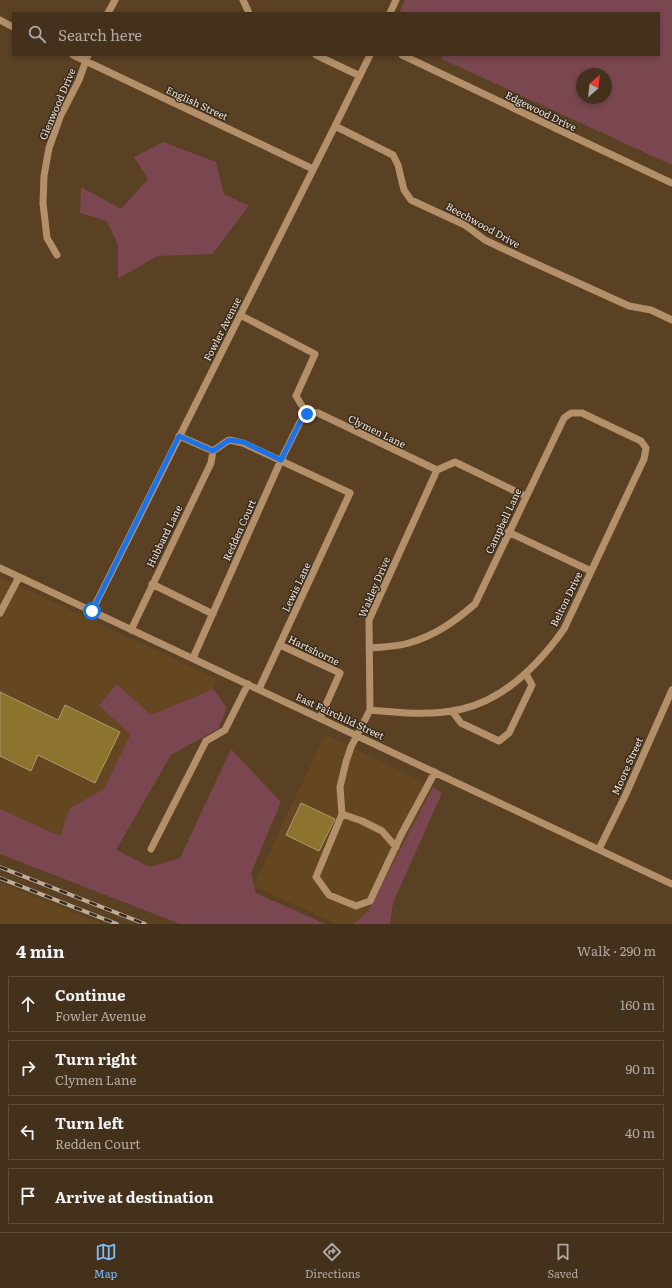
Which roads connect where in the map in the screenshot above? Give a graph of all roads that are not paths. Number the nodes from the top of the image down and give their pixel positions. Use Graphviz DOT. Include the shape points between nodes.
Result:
graph roads {
  1 [pos="115,0"];
  2 [pos="243,0"];
  3 [pos="396,0"];
  4 [pos="109,12"];
  5 [pos="249,12"];
  6 [pos="390,12"];
  7 [pos="0,20"];
  8 [pos="12,26"];
  9 [pos="318,56"];
  10 [pos="370,56"];
  11 [pos="404,56"];
  12 [pos="87,58"];
  13 [pos="360,76"];
  14 [pos="335,126"];
  15 [pos="313,169"];
  16 [pos="672,183"];
  17 [pos="57,255"];
  18 [pos="240,315"];
  19 [pos="672,320"];
  20 [pos="308,413"];
  21 [pos="179,436"];
  22 [pos="641,441"];
  23 [pos="213,451"];
  24 [pos="281,460"];
  25 [pos="436,470"];
  26 [pos="525,496"];
  27 [pos="508,532"];
  28 [pos="0,568"];
  29 [pos="591,571"];
  30 [pos="19,577"];
  31 [pos="152,584"];
  32 [pos="92,611"];
  33 [pos="0,613"];
  34 [pos="213,614"];
  35 [pos="131,630"];
  36 [pos="280,645"];
  37 [pos="369,648"];
  38 [pos="192,658"];
  39 [pos="526,674"];
  40 [pos="248,684"];
  41 [pos="259,689"];
  42 [pos="672,690"];
  43 [pos="370,710"];
  44 [pos="452,710"];
  45 [pos="320,718"];
  46 [pos="357,736"];
  47 [pos="436,772"];
  48 [pos="342,814"];
  49 [pos="396,847"];
  50 [pos="151,849"];
  51 [pos="599,849"];
  52 [pos="672,884"];
  1 -- 4 [label="street"];
  2 -- 5 [label="street"];
  3 -- 6 [label="street"];
  7 -- 8 [label="street"];
  9 -- 13 [label="street"];
  10 -- 13 [label="street, Fowler Avenue"];
  11 -- 16 [label="street, Edgewood Drive"];
  12 -- 15 [label="street, English Street"];
  12 -- 17 [label="street, Glenwood Drive" via="58,123 49,148 44,176 43,203 47,238"];
  13 -- 14 [label="street, Fowler Avenue"];
  14 -- 15 [label="street, Fowler Avenue"];
  14 -- 19 [label="street, Beechwood Drive" via="393,156 404,190 411,200 465,224 485,240 519,256 629,306 651,310"];
  15 -- 18 [label="street, Fowler Avenue"];
  18 -- 20 [label="street" via="315,354 296,396"];
  18 -- 21 [label="street, Fowler Avenue"];
  20 -- 24 [label="street, Redden Court" via="301,420"];
  20 -- 25 [label="street, Clymen Lane" via="318,413"];
  21 -- 23 [label="street"];
  21 -- 32 [label="street, Fowler Avenue"];
  22 -- 26 [label="street, Campbell Lane" via="582,413 571,413 564,418"];
  22 -- 29 [label="street, Belton Drive" via="646,448 644,459"];
  23 -- 24 [label="street" via="229,440 243,442"];
  23 -- 31 [label="street, Hubbard Lane" via="211,463"];
  24 -- 34 [label="street, Redden Court"];
  24 -- 36 [label="street, Lewis Lane" via="350,493"];
  25 -- 26 [label="street" via="454,462"];
  25 -- 37 [label="street, Wakley Drive" via="369,620"];
  26 -- 27 [label="street, Campbell Lane"];
  27 -- 29 [label="street"];
  27 -- 37 [label="street, Campbell Lane" via="475,604 453,623 431,635 408,643"];
  28 -- 30 [label="street, East Fairchild Street"];
  29 -- 39 [label="street, Belton Drive" via="564,629"];
  30 -- 32 [label="street, East Fairchild Street"];
  30 -- 33 [label="street"];
  31 -- 34 [label="street"];
  31 -- 35 [label="street, Hubbard Lane"];
  32 -- 35 [label="street, East Fairchild Street"];
  34 -- 38 [label="street, Redden Court"];
  35 -- 38 [label="street, East Fairchild Street"];
  36 -- 41 [label="street, Lewis Lane"];
  36 -- 45 [label="street, Hartshorne" via="340,673"];
  37 -- 43 [label="street, Wakley Drive"];
  38 -- 40 [label="street, East Fairchild Street"];
  39 -- 44 [label="street, Belton Drive" via="495,697"];
  39 -- 44 [label="street" via="532,685 509,733 499,740 461,723"];
  40 -- 41 [label="street, East Fairchild Street"];
  40 -- 50 [label="street" via="225,730 206,741"];
  41 -- 45 [label="street, East Fairchild Street"];
  42 -- 51 [label="street, Moore Street"];
  43 -- 44 [label="street, Belton Drive" via="424,714"];
  43 -- 46 [label="street, Wakley Drive"];
  45 -- 46 [label="street, East Fairchild Street"];
  46 -- 47 [label="street, East Fairchild Street"];
  46 -- 48 [label="street, Wakley Drive" via="346,762 340,787"];
  47 -- 49 [label="street"];
  47 -- 51 [label="street, East Fairchild Street"];
  48 -- 49 [label="street" via="382,831"];
  48 -- 49 [label="street" via="316,877 329,895 356,906 370,901"];
  51 -- 52 [label="street, East Fairchild Street"];
}
